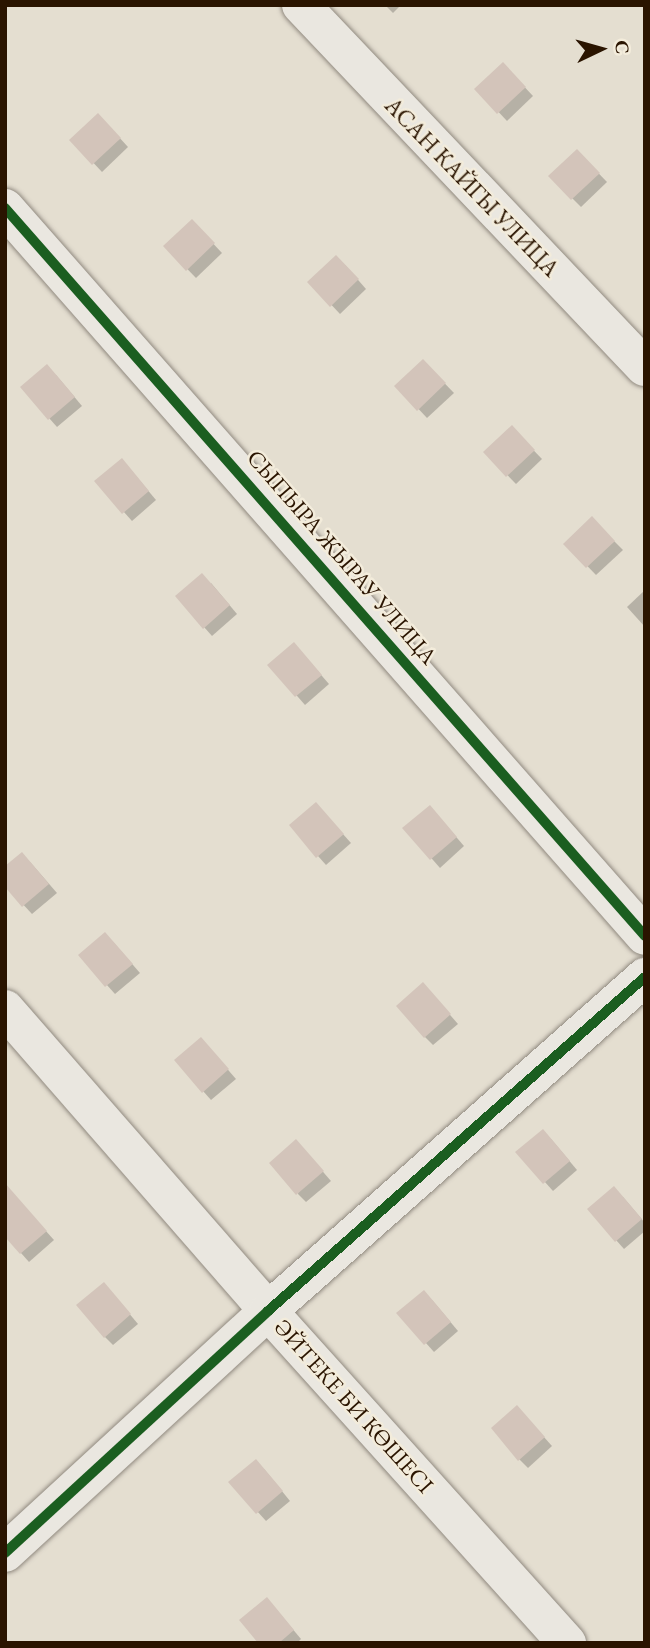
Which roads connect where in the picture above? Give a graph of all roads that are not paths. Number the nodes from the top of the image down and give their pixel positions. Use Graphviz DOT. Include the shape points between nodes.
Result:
graph roads {
  1 [pos="301,5"];
  2 [pos="5,208"];
  3 [pos="645,367"];
  4 [pos="645,936"];
  5 [pos="645,977"];
  6 [pos="5,1009"];
  7 [pos="268,1311"];
  8 [pos="5,1553"];
  9 [pos="567,1643"];
  1 -- 3 [label="street, АСАН КАЙГЫ УЛИЦА"];
  2 -- 4 [label="street, СЫПЫРА ЖЫРАУ УЛИЦА"];
  5 -- 7 [label="street"];
  6 -- 7 [label="street, ӘЙТЕКЕ БИ КӨШЕСІ"];
  7 -- 8 [label="street"];
  7 -- 9 [label="street, ӘЙТЕКЕ БИ КӨШЕСІ"];
}
